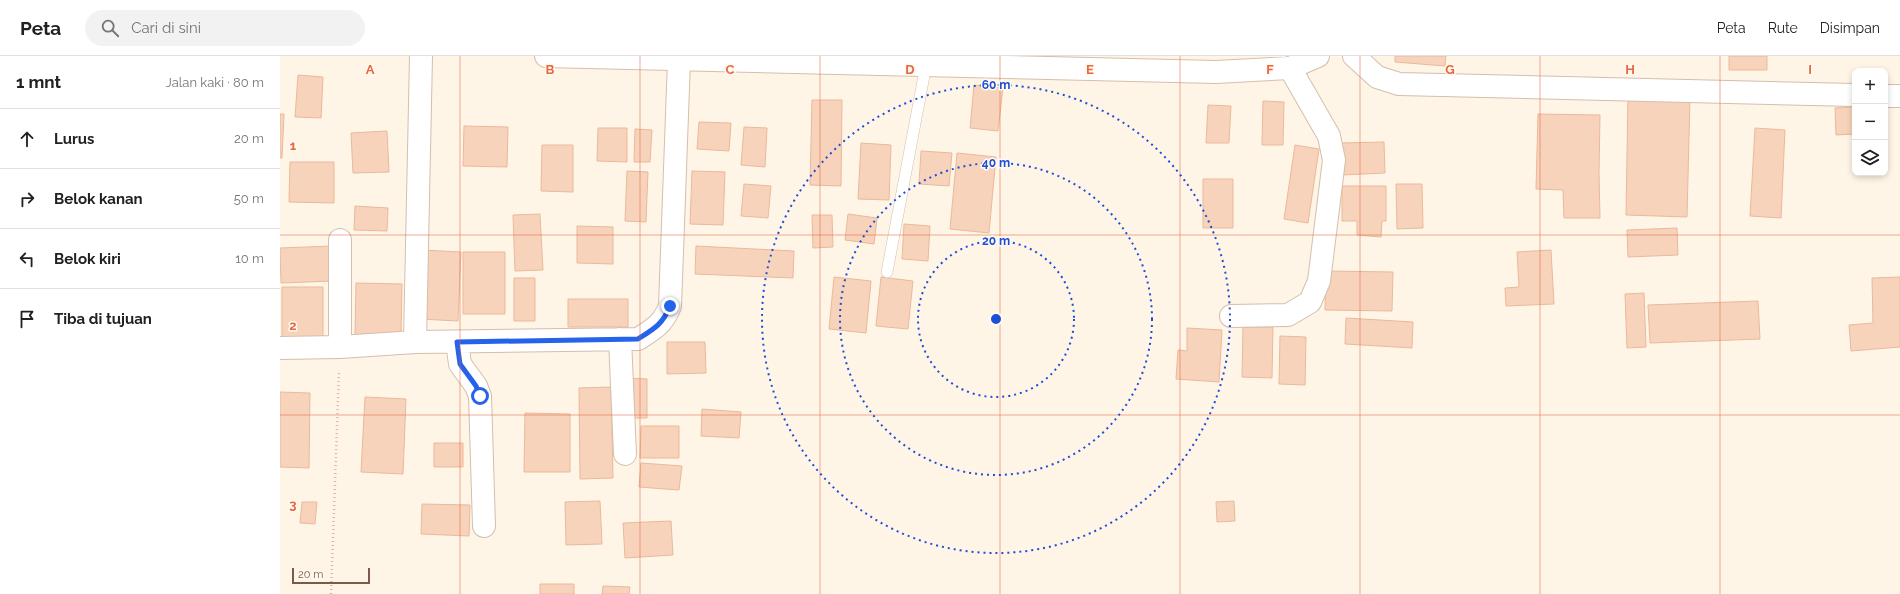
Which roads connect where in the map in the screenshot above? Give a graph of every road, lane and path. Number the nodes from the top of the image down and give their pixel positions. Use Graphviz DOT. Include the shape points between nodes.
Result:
graph roads {
  1 [pos="421,56"];
  2 [pos="546,56"];
  3 [pos="1318,56"];
  4 [pos="1354,56"];
  5 [pos="681,58"];
  6 [pos="926,66"];
  7 [pos="1290,68"];
  8 [pos="1852,95"];
  9 [pos="1888,96"];
  10 [pos="1900,96"];
  11 [pos="340,240"];
  12 [pos="887,272"];
  13 [pos="1231,316"];
  14 [pos="620,339"];
  15 [pos="415,342"];
  16 [pos="457,342"];
  17 [pos="340,347"];
  18 [pos="280,348"];
  19 [pos="624,454"];
  20 [pos="484,526"];
  21 [pos="331,594"];
  1 -- 15 [label="street"];
  2 -- 5 [label="street"];
  3 -- 7 [label="street"];
  4 -- 8 [label="street" via="1377,77 1399,84"];
  5 -- 6 [label="street"];
  5 -- 14 [label="street" via="670,306 665,318 638,339"];
  6 -- 7 [label="street" via="1216,72"];
  6 -- 12 [label="lane"];
  7 -- 13 [label="street" via="1329,136 1334,160 1319,280 1310,302 1288,315"];
  9 -- 10 [label="street"];
  11 -- 17 [label="street"];
  14 -- 16 [label="street"];
  14 -- 19 [label="street"];
  15 -- 16 [label="street"];
  15 -- 17 [label="street"];
  16 -- 20 [label="street" via="460,364 480,396"];
  17 -- 18 [label="street"];
  17 -- 21 [label="path"];
}
